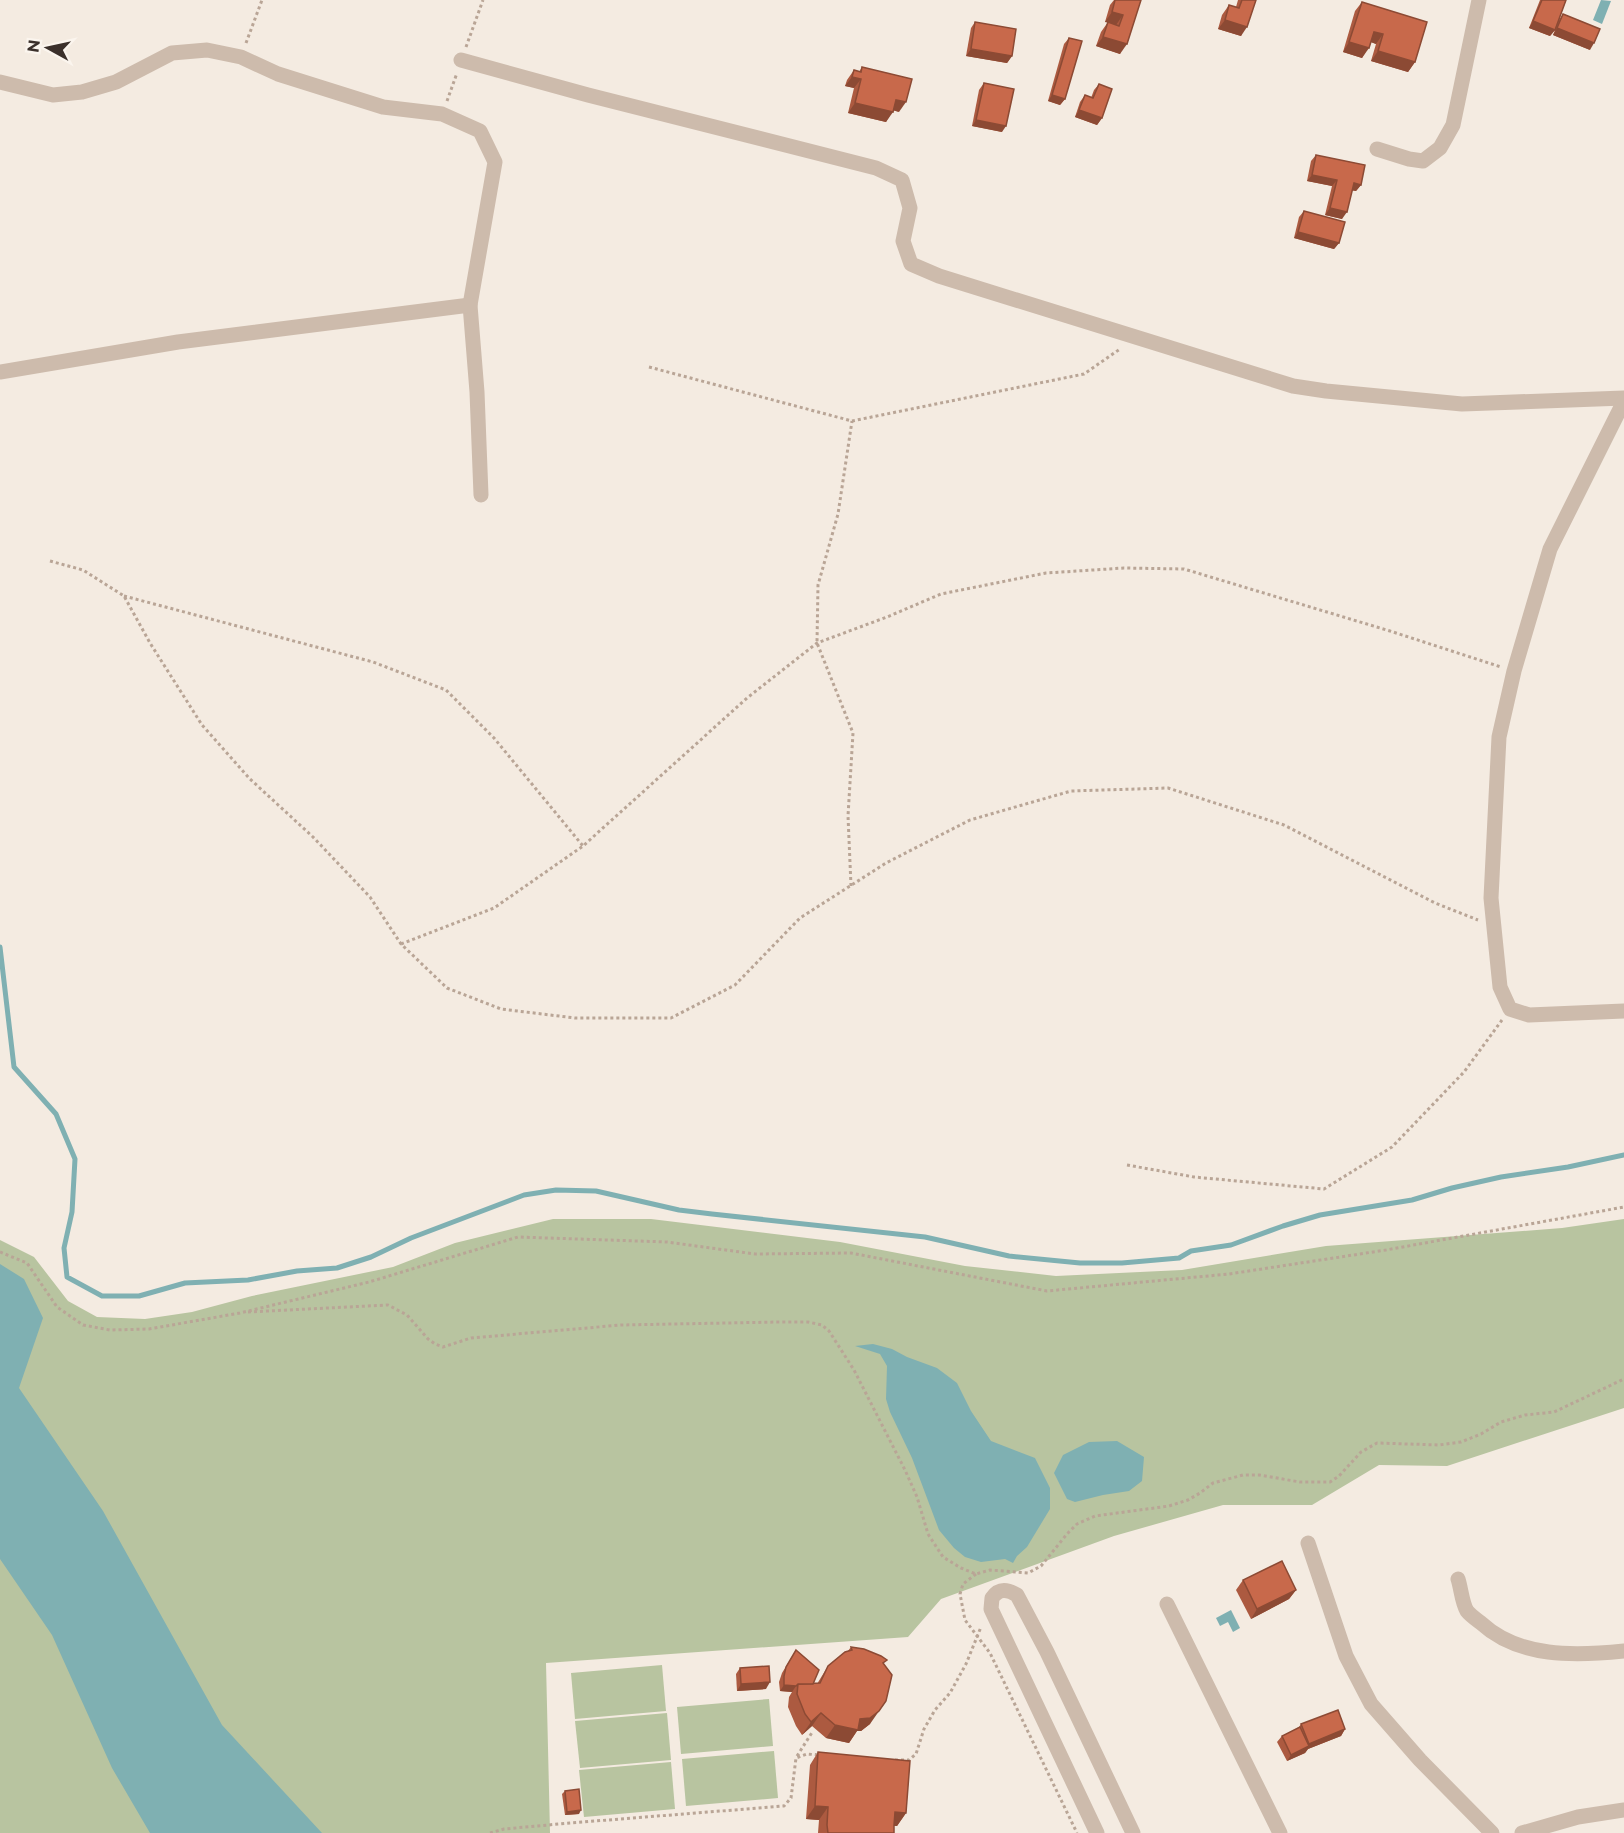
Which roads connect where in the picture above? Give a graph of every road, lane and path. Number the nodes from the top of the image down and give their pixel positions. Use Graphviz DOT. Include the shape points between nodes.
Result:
graph roads {
  1 [pos="262,0"];
  2 [pos="1479,0"];
  3 [pos="241,57"];
  4 [pos="462,60"];
  5 [pos="0,82"];
  6 [pos="1377,149"];
  7 [pos="470,305"];
  8 [pos="1137,337"];
  9 [pos="649,367"];
  10 [pos="0,372"];
  11 [pos="1624,399"];
  12 [pos="852,420"];
  13 [pos="481,495"];
  14 [pos="50,561"];
  15 [pos="124,597"];
  16 [pos="817,643"];
  17 [pos="1514,671"];
  18 [pos="583,846"];
  19 [pos="851,886"];
  20 [pos="1494,926"];
  21 [pos="401,944"];
  22 [pos="1510,1009"];
  23 [pos="1624,1011"];
  24 [pos="1127,1165"];
  25 [pos="1624,1208"];
  26 [pos="0,1252"];
  27 [pos="240,1313"];
  28 [pos="1624,1379"];
  29 [pos="1308,1543"];
  30 [pos="976,1574"];
  31 [pos="1458,1579"];
  32 [pos="1167,1604"];
  33 [pos="994,1617"];
  34 [pos="976,1636"];
  35 [pos="1624,1651"];
  36 [pos="813,1731"];
  37 [pos="830,1755"];
  38 [pos="796,1758"];
  39 [pos="893,1760"];
  40 [pos="1624,1810"];
  41 [pos="490,1833"];
  42 [pos="1077,1833"];
  43 [pos="1097,1833"];
  44 [pos="1133,1833"];
  45 [pos="1280,1833"];
  46 [pos="1492,1833"];
  47 [pos="1522,1833"];
  1 -- 3 [label="path"];
  2 -- 6 [label="street" via="1453,124 1440,148 1423,161"];
  3 -- 5 [label="street" via="207,50 172,53 116,82 82,93 53,95"];
  3 -- 7 [label="street" via="278,74 383,107 442,114 480,130 495,162"];
  4 -- 8 [label="street" via="876,168 902,180 910,208 903,241 911,264"];
  7 -- 10 [label="street" via="178,342"];
  7 -- 13 [label="street"];
  8 -- 11 [label="street" via="1293,386 1326,391 1462,404"];
  8 -- 12 [label="path" via="1084,374"];
  9 -- 12 [label="path"];
  11 -- 17 [label="street" via="1550,549"];
  12 -- 16 [label="path" via="838,514 818,585"];
  14 -- 15 [label="path" via="83,570"];
  15 -- 18 [label="path" via="373,662 446,690 494,738"];
  15 -- 21 [label="path" via="202,725 250,779 370,897"];
  16 -- 17 [label="path" via="941,594 1046,573 1184,569"];
  16 -- 18 [label="path" via="747,698"];
  16 -- 19 [label="path" via="853,733 848,816"];
  17 -- 20 [label="street" via="1498,737 1491,898"];
  18 -- 21 [label="path" via="494,908"];
  19 -- 20 [label="path" via="886,863 970,820 1071,791 1168,788 1284,825 1435,903"];
  19 -- 21 [label="path" via="800,918 735,985 671,1018 575,1018 501,1010 447,988"];
  20 -- 22 [label="street" via="1500,987"];
  22 -- 23 [label="street" via="1529,1015"];
  22 -- 24 [label="path" via="1464,1072 1392,1147 1324,1189 1194,1177"];
  25 -- 27 [label="path" via="1229,1274 1047,1291 851,1253 754,1254 667,1242 518,1237 369,1282"];
  26 -- 27 [label="path" via="27,1263 57,1307 83,1325 110,1330 149,1329"];
  27 -- 30 [label="path" via="388,1305 407,1315 428,1339 443,1347 471,1338 621,1324 822,1325 854,1370 905,1470 928,1534 943,1557"];
  28 -- 30 [label="path" via="1554,1412 1502,1422 1461,1442 1377,1443 1361,1452 1330,1482 1243,1475 1213,1483 1188,1500 1169,1506 1095,1516 1077,1524 1041,1566 1028,1573 990,1570"];
  29 -- 46 [label="street" via="1346,1656 1371,1704"];
  30 -- 34 [label="path" via="963,1584 960,1594 965,1620"];
  31 -- 35 [label="street" via="1467,1611 1489,1630 1520,1647 1579,1654"];
  32 -- 45 [label="street"];
  33 -- 34 [label="path" via="983,1623"];
  33 -- 43 [label="street"];
  33 -- 44 [label="street" via="991,1609 996,1593 1009,1590 1017,1595"];
  34 -- 39 [label="path" via="966,1665 924,1729 916,1754 909,1760"];
  34 -- 42 [label="path" via="990,1653"];
  36 -- 38 [label="path"];
  37 -- 38 [label="path" via="807,1754"];
  38 -- 41 [label="path" via="791,1798 784,1806"];
  40 -- 47 [label="street" via="1578,1817"];
}
